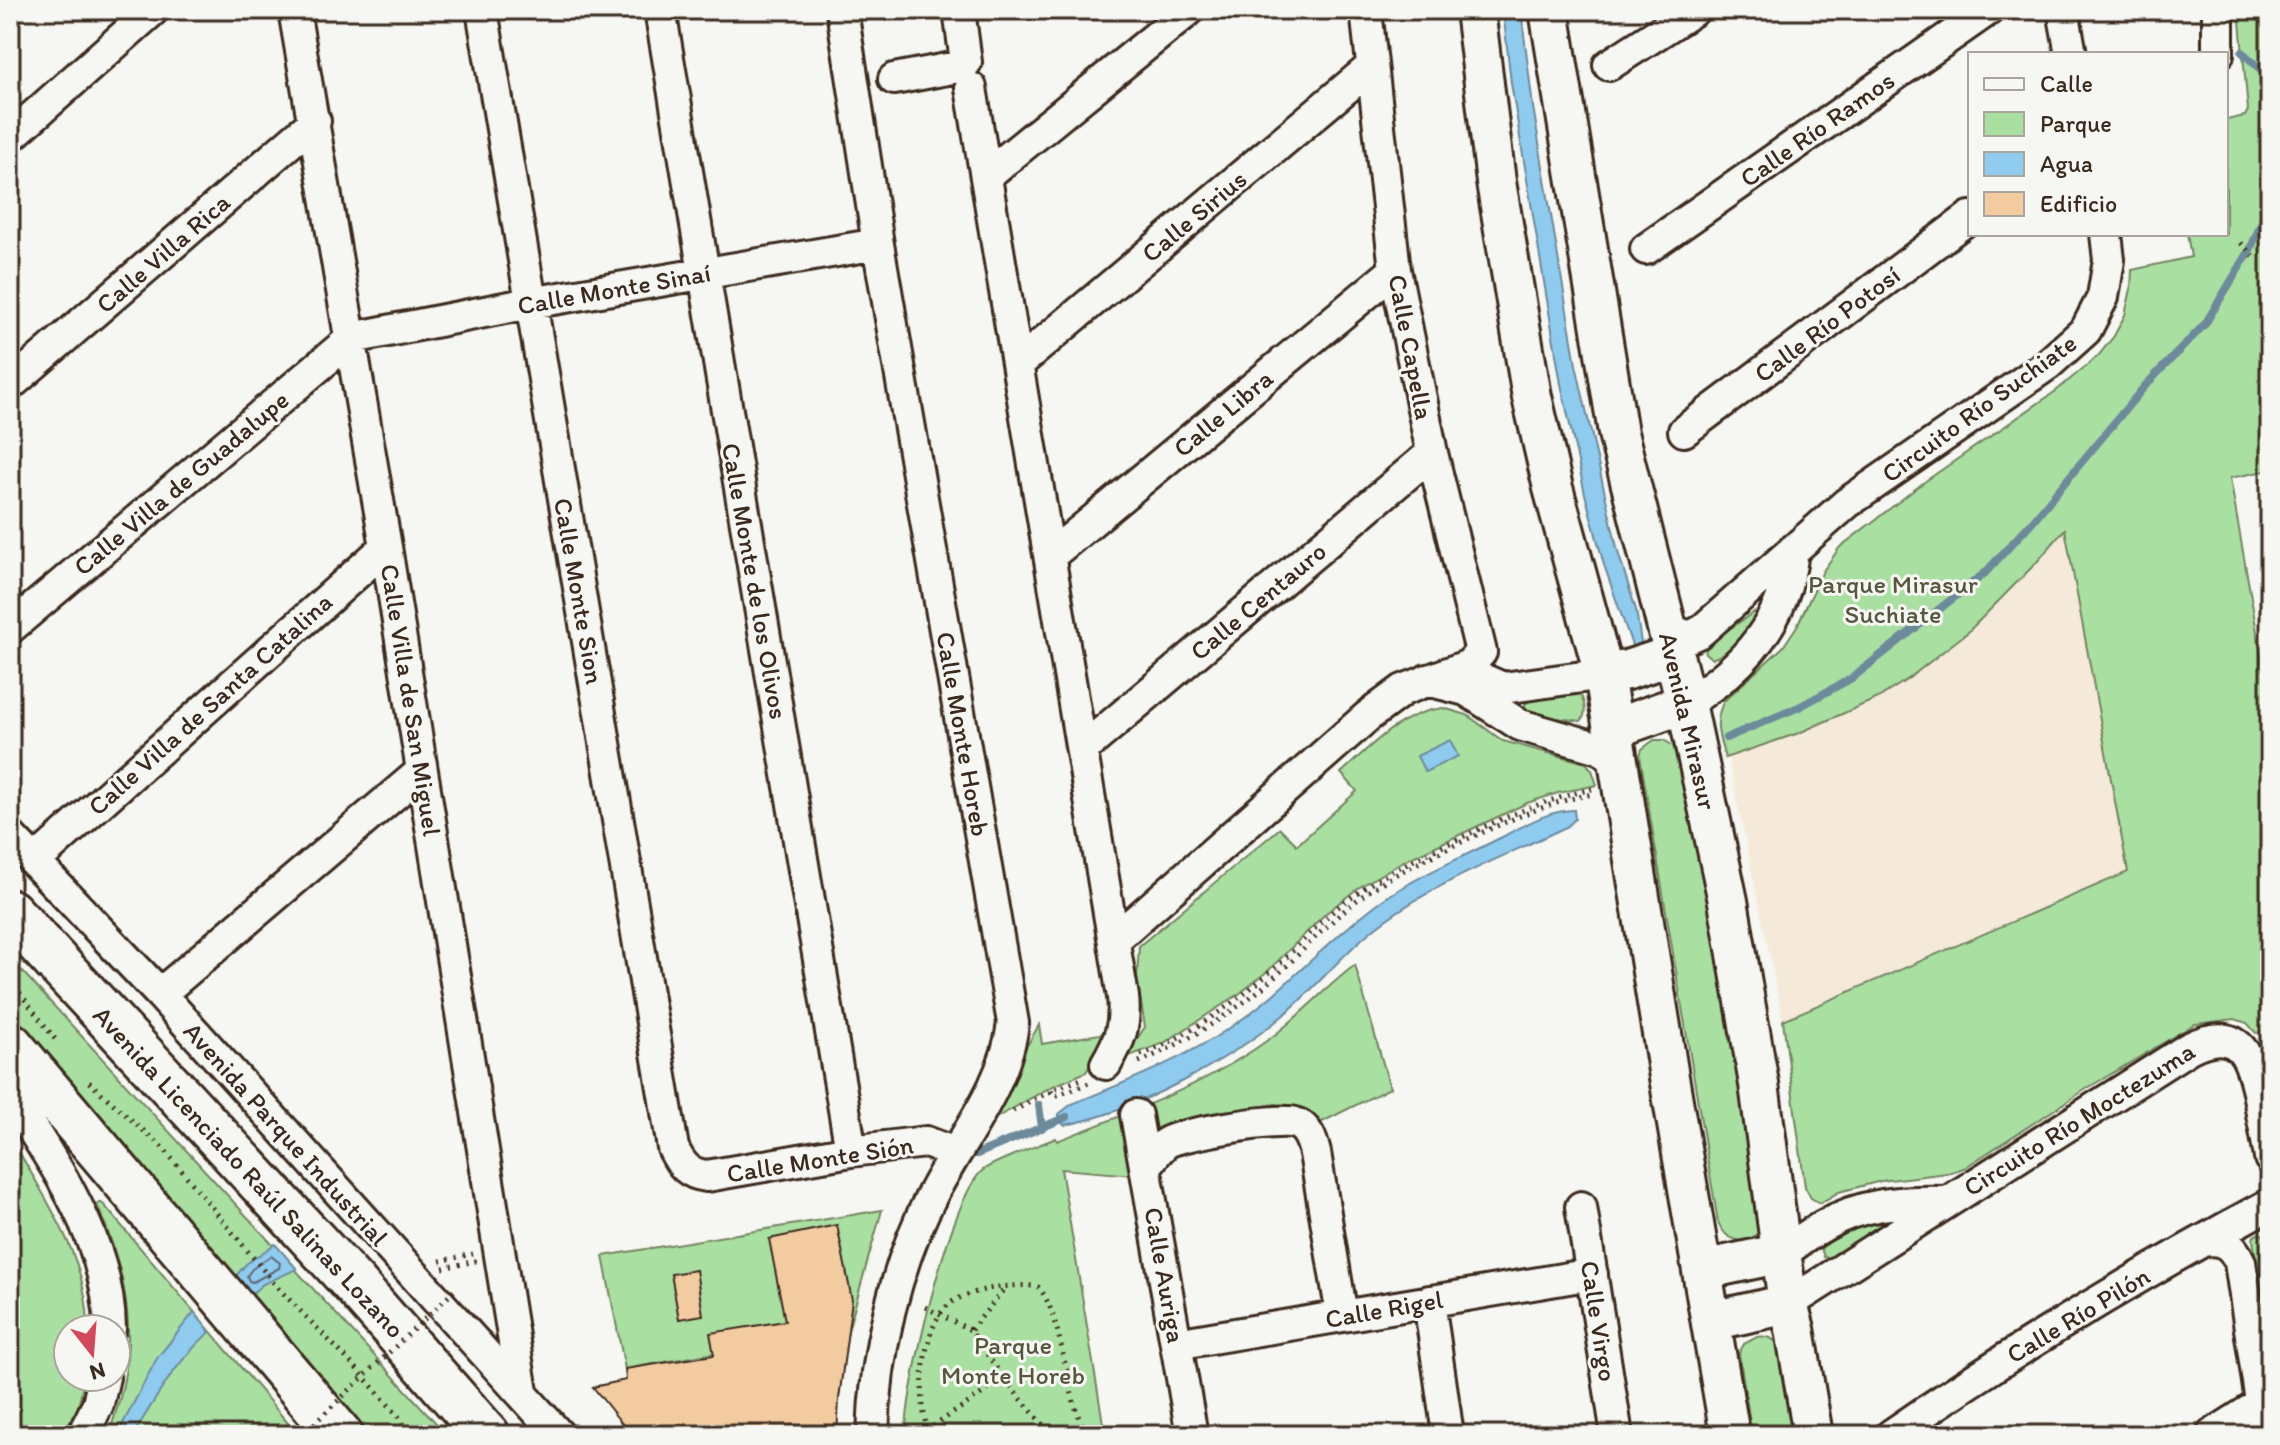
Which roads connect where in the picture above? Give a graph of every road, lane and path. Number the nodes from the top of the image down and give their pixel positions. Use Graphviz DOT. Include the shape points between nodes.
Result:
graph roads {
  1 [pos="153,10"];
  2 [pos="294,10"];
  3 [pos="482,10"];
  4 [pos="660,10"];
  5 [pos="842,10"];
  6 [pos="959,10"];
  7 [pos="1189,10"];
  8 [pos="1366,10"];
  9 [pos="1475,10"];
  10 [pos="1549,10"];
  11 [pos="1694,10"];
  12 [pos="1988,10"];
  13 [pos="2063,10"];
  14 [pos="2218,10"];
  15 [pos="2071,52"];
  16 [pos="2218,52"];
  17 [pos="1609,65"];
  18 [pos="1370,68"];
  19 [pos="894,79"];
  20 [pos="971,88"];
  21 [pos="315,121"];
  22 [pos="10,137"];
  23 [pos="986,176"];
  24 [pos="1968,218"];
  25 [pos="2106,236"];
  26 [pos="2241,243"];
  27 [pos="878,244"];
  28 [pos="1646,249"];
  29 [pos="2256,260"];
  30 [pos="1395,270"];
  31 [pos="704,274"];
  32 [pos="530,303"];
  33 [pos="352,338"];
  34 [pos="1018,364"];
  35 [pos="10,385"];
  36 [pos="1684,431"];
  37 [pos="1432,453"];
  38 [pos="386,547"];
  39 [pos="1793,550"];
  40 [pos="1050,556"];
  41 [pos="10,628"];
  42 [pos="1679,637"];
  43 [pos="1600,656"];
  44 [pos="1461,669"];
  45 [pos="1425,680"];
  46 [pos="1686,703"];
  47 [pos="1083,749"];
  48 [pos="1609,768"];
  49 [pos="422,771"];
  50 [pos="10,836"];
  51 [pos="34,862"];
  52 [pos="10,912"];
  53 [pos="1114,940"];
  54 [pos="10,980"];
  55 [pos="160,994"];
  56 [pos="10,1045"];
  57 [pos="63,1050"];
  58 [pos="1109,1070"];
  59 [pos="80,1073"];
  60 [pos="10,1094"];
  61 [pos="1007,1115"];
  62 [pos="1136,1115"];
  63 [pos="851,1151"];
  64 [pos="955,1153"];
  65 [pos="2270,1158"];
  66 [pos="1146,1167"];
  67 [pos="685,1169"];
  68 [pos="1945,1202"];
  69 [pos="2270,1204"];
  70 [pos="1581,1207"];
  71 [pos="2202,1241"];
  72 [pos="1782,1253"];
  73 [pos="1703,1270"];
  74 [pos="1592,1274"];
  75 [pos="439,1288"];
  76 [pos="1005,1288"];
  77 [pos="1429,1301"];
  78 [pos="1788,1304"];
  79 [pos="925,1307"];
  80 [pos="110,1313"];
  81 [pos="941,1314"];
  82 [pos="1342,1316"];
  83 [pos="1711,1321"];
  84 [pos="970,1330"];
  85 [pos="1176,1344"];
  86 [pos="1004,1379"];
  87 [pos="522,1392"];
  88 [pos="100,1393"];
  89 [pos="2265,1401"];
  90 [pos="931,1433"];
  91 [pos="83,1435"];
  92 [pos="302,1435"];
  93 [pos="340,1435"];
  94 [pos="410,1435"];
  95 [pos="487,1435"];
  96 [pos="559,1435"];
  97 [pos="873,1435"];
  98 [pos="920,1435"];
  99 [pos="1052,1435"];
  100 [pos="1088,1435"];
  101 [pos="1192,1435"];
  102 [pos="1448,1435"];
  103 [pos="1617,1435"];
  104 [pos="1730,1435"];
  105 [pos="1813,1435"];
  106 [pos="1891,1435"];
  107 [pos="2212,1435"];
  108 [pos="2266,1435"];
  1 -- 22 [label="street"];
  2 -- 21 [label="street, Calle Villa de San Miguel"];
  3 -- 32 [label="street, Calle Monte Sion"];
  4 -- 31 [label="street, Calle Monte de los Olivos"];
  5 -- 27 [label="street, Calle Monte Horeb"];
  6 -- 19 [label="street" via="963,66"];
  7 -- 23 [label="street"];
  8 -- 18 [label="street, Calle Capella"];
  9 -- 43 [label="street" via="1496,182 1532,397"];
  10 -- 42 [label="street, Avenida Mirasur" via="1618,433"];
  11 -- 17 [label="street"];
  12 -- 28 [label="street, Calle Río Ramos"];
  13 -- 15 [label="street"];
  14 -- 16 [label="street"];
  18 -- 30 [label="street, Calle Capella"];
  18 -- 34 [label="street, Calle Sirius"];
  20 -- 23 [label="street"];
  21 -- 33 [label="street, Calle Villa de San Miguel"];
  21 -- 35 [label="street, Calle Villa Rica"];
  23 -- 34 [label="street"];
  24 -- 36 [label="street, Calle Río Potosí"];
  25 -- 39 [label="street, Circuito Río Suchiate" via="2109,260 2103,297 2086,330 2047,365 1847,503"];
  26 -- 29 [label="path"];
  27 -- 31 [label="street, Calle Monte Sinaí"];
  27 -- 64 [label="street, Calle Monte Horeb" via="1013,1023 1005,1059"];
  30 -- 37 [label="street, Calle Capella"];
  30 -- 40 [label="street, Calle Libra"];
  31 -- 32 [label="street, Calle Monte Sinaí"];
  31 -- 63 [label="street, Calle Monte de los Olivos"];
  32 -- 33 [label="street, Calle Monte Sinaí"];
  32 -- 67 [label="street, Calle Monte Sion" via="673,1148"];
  33 -- 38 [label="street, Calle Villa de San Miguel"];
  33 -- 41 [label="street, Calle Villa de Guadalupe"];
  34 -- 40 [label="street"];
  37 -- 44 [label="street, Calle Capella" via="1481,644 1479,657"];
  37 -- 47 [label="street, Calle Centauro"];
  38 -- 49 [label="street, Calle Villa de San Miguel"];
  38 -- 51 [label="street, Calle Villa de Santa Catalina"];
  39 -- 42 [label="street, Circuito Río Suchiate"];
  39 -- 46 [label="street" via="1787,587 1764,636 1723,678"];
  40 -- 47 [label="street"];
  42 -- 43 [label="street" via="1639,667"];
  42 -- 46 [label="street, Avenida Mirasur"];
  43 -- 44 [label="street" via="1552,682 1503,688"];
  43 -- 48 [label="street"];
  44 -- 45 [label="street"];
  45 -- 48 [label="street" via="1466,690 1520,725 1573,739"];
  45 -- 53 [label="street" via="1368,716"];
  46 -- 48 [label="street"];
  46 -- 72 [label="street, Avenida Mirasur" via="1728,901"];
  47 -- 53 [label="street"];
  48 -- 58 [label="path" via="1409,862 1360,891 1240,997 1167,1044"];
  48 -- 73 [label="street"];
  49 -- 55 [label="street"];
  49 -- 87 [label="street, Calle Villa de San Miguel"];
  50 -- 51 [label="street, Avenida Parque Industrial"];
  51 -- 55 [label="street, Avenida Parque Industrial"];
  52 -- 95 [label="main road, Avenida Licenciado Raúl Salinas Lozano"];
  53 -- 58 [label="street" via="1125,1025"];
  54 -- 57 [label="path"];
  55 -- 75 [label="street, Avenida Parque Industrial"];
  56 -- 93 [label="main road"];
  58 -- 61 [label="path" via="1051,1091"];
  59 -- 94 [label="path" via="164,1149 271,1280 355,1367"];
  60 -- 80 [label="street" via="79,1206"];
  62 -- 66 [label="street, Calle Auriga"];
  63 -- 64 [label="street, Calle Monte Sión" via="926,1142"];
  63 -- 67 [label="street, Calle Monte Sión" via="707,1176"];
  64 -- 97 [label="street, Calle Monte Horeb" via="917,1228 891,1306 876,1381"];
  65 -- 68 [label="street, Circuito Río Moctezuma" via="2250,1060 2235,1043 2211,1041 2189,1048"];
  66 -- 82 [label="street" via="1165,1144 1179,1138 1268,1122 1298,1124 1315,1153"];
  66 -- 85 [label="street, Calle Auriga"];
  68 -- 72 [label="street, Circuito Río Moctezuma" via="1893,1202 1862,1209 1824,1225"];
  68 -- 78 [label="street, Circuito Río Moctezuma"];
  69 -- 71 [label="street, Calle Río Pilón"];
  70 -- 74 [label="street, Calle Virgo"];
  71 -- 89 [label="street" via="2227,1243 2240,1262"];
  71 -- 106 [label="street, Calle Río Pilón" via="2037,1338"];
  72 -- 73 [label="street"];
  72 -- 78 [label="street, Avenida Mirasur"];
  73 -- 83 [label="street"];
  74 -- 77 [label="street, Calle Rigel"];
  74 -- 103 [label="street, Calle Virgo"];
  75 -- 75 [label="path" via="439,1275 429,1264 478,1253 478,1261 439,1269"];
  75 -- 87 [label="street, Avenida Parque Industrial"];
  75 -- 92 [label="path, bridge"];
  76 -- 81 [label="path" via="958,1299"];
  76 -- 84 [label="path"];
  76 -- 100 [label="path" via="1038,1287 1046,1297 1075,1408"];
  77 -- 82 [label="street, Calle Rigel"];
  77 -- 102 [label="street"];
  78 -- 83 [label="street"];
  78 -- 105 [label="street, Avenida Mirasur"];
  79 -- 81 [label="path"];
  81 -- 84 [label="path"];
  81 -- 90 [label="path" via="932,1333 921,1398"];
  82 -- 85 [label="street, Calle Rigel"];
  83 -- 104 [label="street"];
  84 -- 86 [label="path"];
  85 -- 101 [label="street, Calle Auriga"];
  86 -- 90 [label="path"];
  86 -- 99 [label="path"];
  87 -- 96 [label="street, Avenida Parque Industrial"];
  88 -- 91 [label="street"];
  89 -- 107 [label="street"];
  89 -- 108 [label="street"];
  90 -- 98 [label="path"];
}
